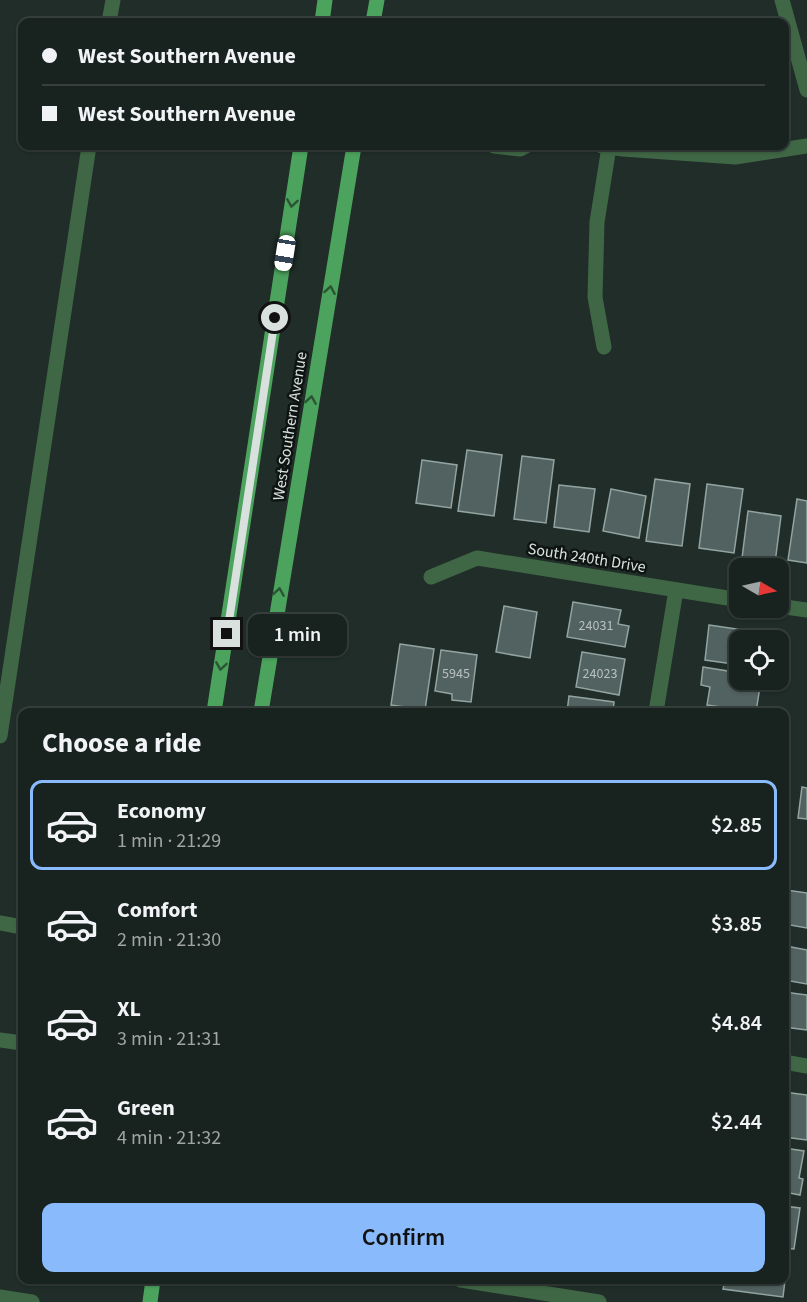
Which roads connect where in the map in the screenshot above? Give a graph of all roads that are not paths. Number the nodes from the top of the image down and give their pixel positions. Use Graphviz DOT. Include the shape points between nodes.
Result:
graph roads {
  1 [pos="113,0"];
  2 [pos="325,0"];
  3 [pos="377,0"];
  4 [pos="782,0"];
  5 [pos="110,18"];
  6 [pos="322,18"];
  7 [pos="374,18"];
  8 [pos="787,18"];
  9 [pos="789,25"];
  10 [pos="807,90"];
  11 [pos="807,146"];
  12 [pos="789,149"];
  13 [pos="88,150"];
  14 [pos="300,150"];
  15 [pos="353,150"];
  16 [pos="606,150"];
  17 [pos="653,150"];
  18 [pos="781,150"];
  19 [pos="604,347"];
  20 [pos="431,577"];
  21 [pos="676,590"];
  22 [pos="729,598"];
  23 [pos="789,608"];
  24 [pos="807,610"];
  25 [pos="215,708"];
  26 [pos="262,708"];
  27 [pos="657,708"];
  28 [pos="0,736"];
  29 [pos="0,923"];
  30 [pos="18,926"];
  31 [pos="0,1040"];
  32 [pos="18,1042"];
  33 [pos="789,1063"];
  34 [pos="807,1066"];
  35 [pos="152,1284"];
  36 [pos="486,1284"];
  37 [pos="0,1297"];
  38 [pos="32,1302"];
  39 [pos="150,1302"];
  40 [pos="599,1302"];
  1 -- 5 [label="street"];
  2 -- 6 [label="main road"];
  3 -- 7 [label="main road"];
  4 -- 8 [label="street"];
  9 -- 10 [label="street"];
  11 -- 12 [label="street"];
  13 -- 28 [label="street"];
  14 -- 25 [label="main road, West Southern Avenue, one-way"];
  26 -- 15 [label="main road, West Southern Avenue, one-way"];
  16 -- 19 [label="street" via="597,222 595,297"];
  17 -- 18 [label="street" via="735,157"];
  20 -- 21 [label="street, South 240th Drive" via="477,558"];
  21 -- 22 [label="street, South 240th Drive"];
  21 -- 27 [label="street"];
  23 -- 24 [label="street"];
  29 -- 30 [label="street"];
  31 -- 32 [label="street"];
  33 -- 34 [label="street"];
  35 -- 39 [label="main road"];
  36 -- 40 [label="street"];
  37 -- 38 [label="street"];
}
